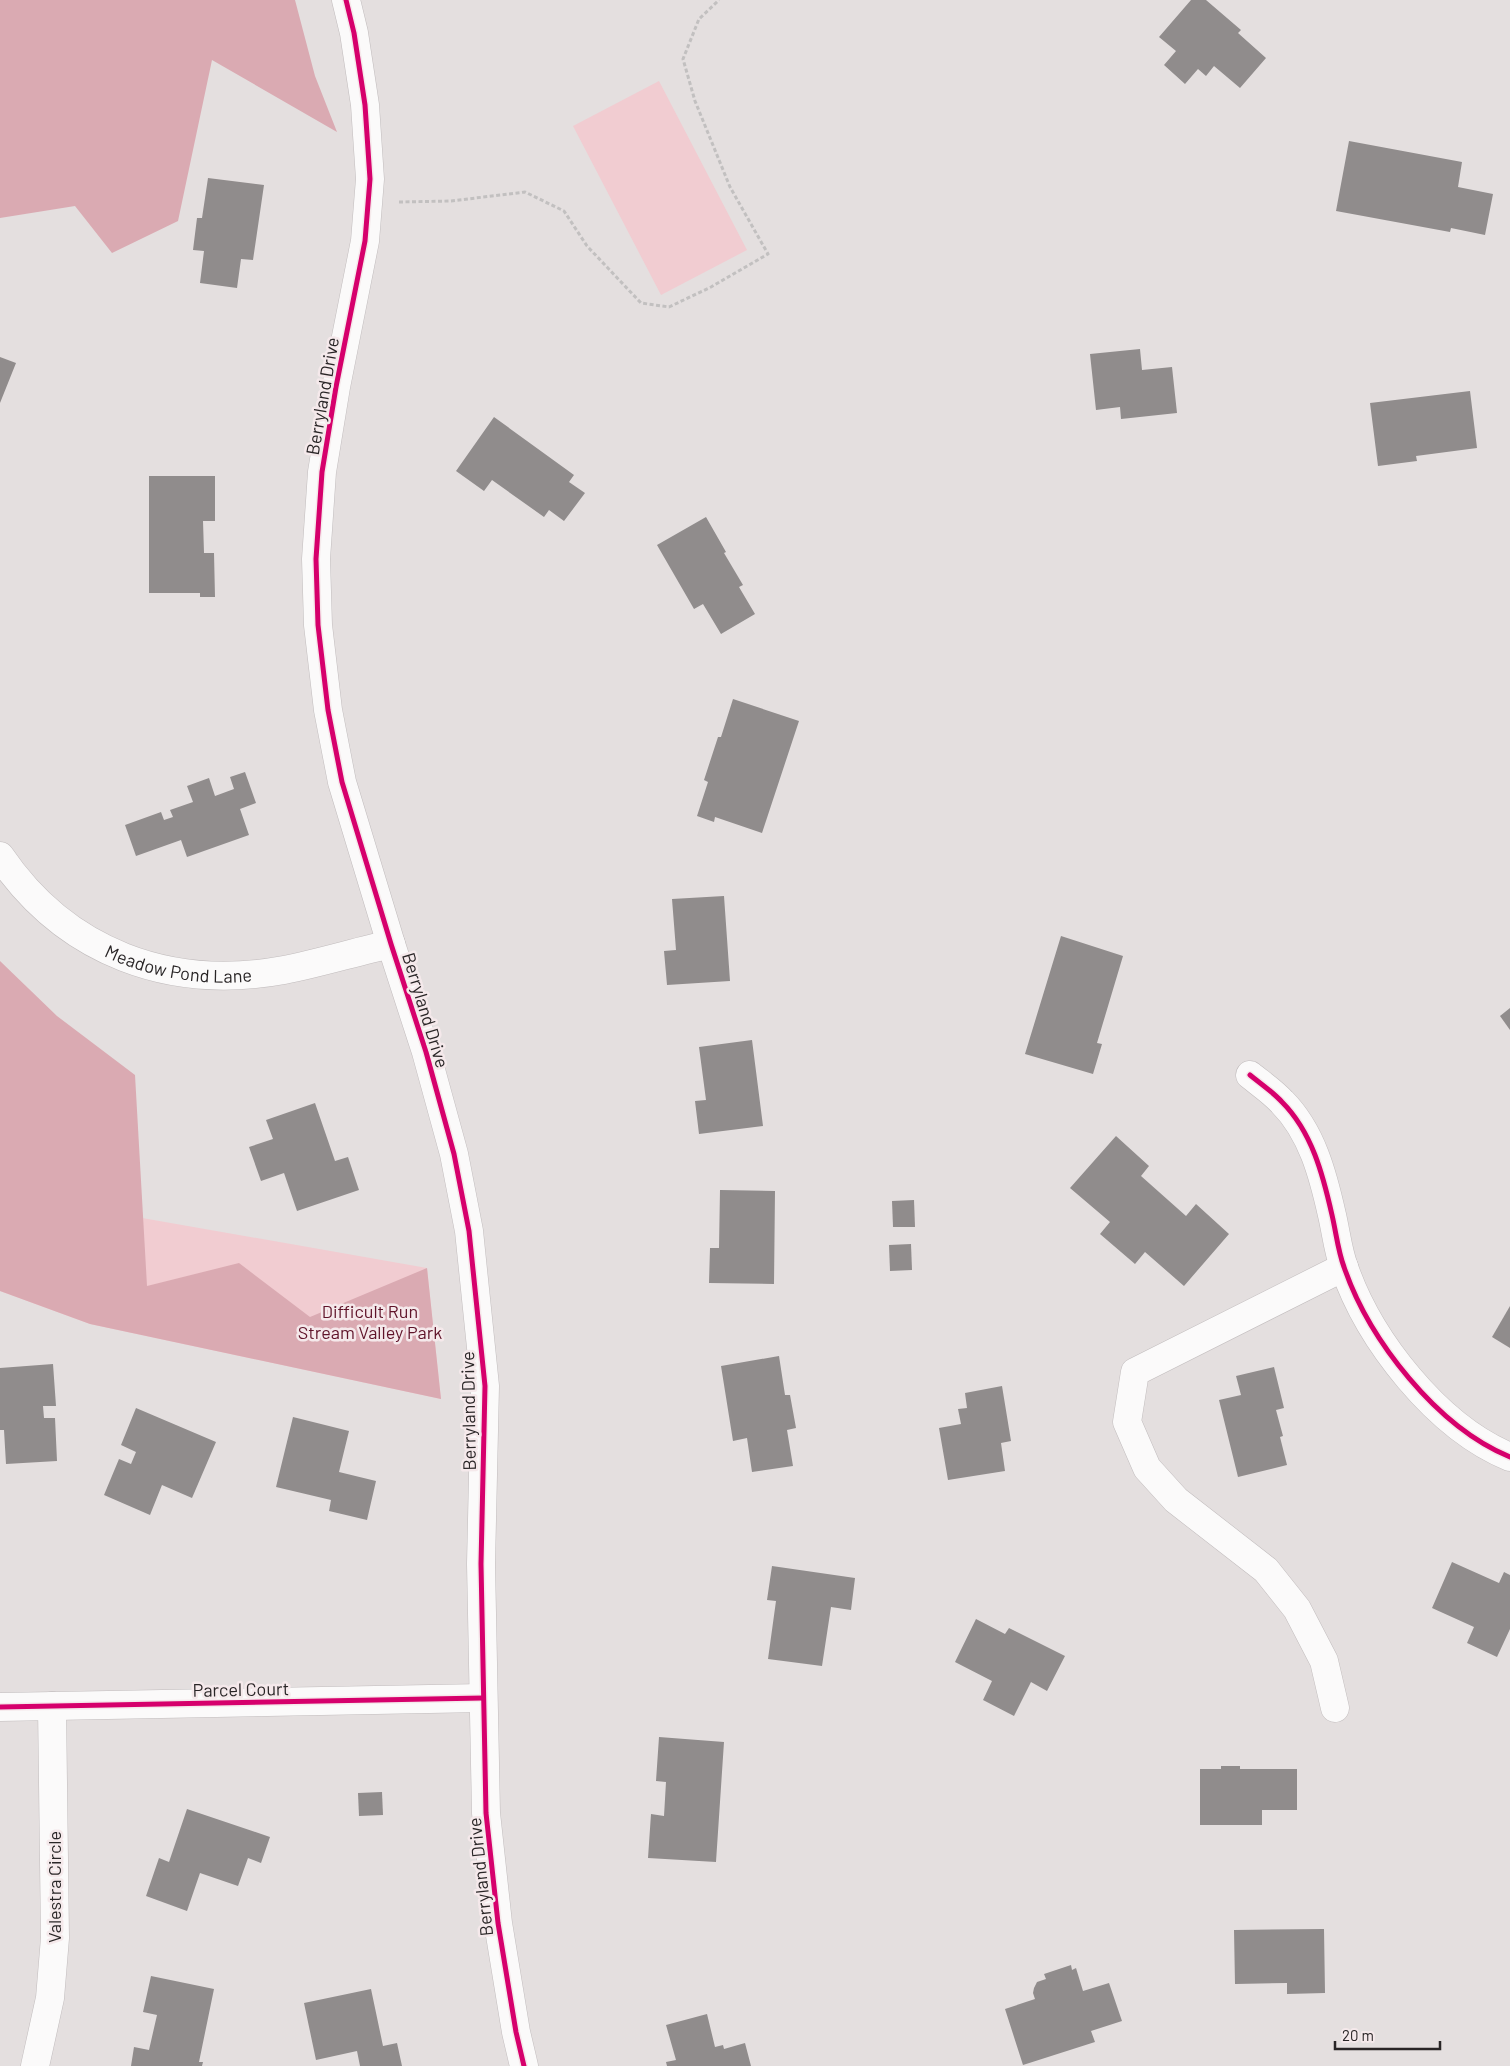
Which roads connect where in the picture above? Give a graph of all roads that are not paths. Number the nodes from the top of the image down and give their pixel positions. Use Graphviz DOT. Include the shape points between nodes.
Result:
graph roads {
  1 [pos="346,0"];
  2 [pos="0,856"];
  3 [pos="391,944"];
  4 [pos="1250,1075"];
  5 [pos="1344,1267"];
  6 [pos="1510,1457"];
  7 [pos="483,1698"];
  8 [pos="52,1706"];
  9 [pos="0,1707"];
  10 [pos="1335,1708"];
  11 [pos="35,2066"];
  12 [pos="524,2066"];
  1 -- 3 [label="street, Berryland Drive" via="365,104 370,179 365,241 322,472 316,559 318,625 328,710 342,782"];
  2 -- 3 [label="street, Meadow Pond Lane" via="43,907 82,938 130,960 180,973 232,975 283,970"];
  3 -- 7 [label="street, Berryland Drive" via="451,1142 469,1231 485,1386 481,1564"];
  4 -- 5 [label="street" via="1283,1102 1307,1135 1323,1175"];
  5 -- 6 [label="street" via="1367,1319 1392,1358 1418,1389 1465,1430"];
  5 -- 10 [label="street" via="1135,1372 1127,1422 1147,1468 1176,1500 1266,1570 1297,1609 1324,1661"];
  7 -- 8 [label="street, Parcel Court"];
  7 -- 12 [label="street, Berryland Drive" via="486,1813 498,1923"];
  8 -- 9 [label="street, Parcel Court"];
  8 -- 11 [label="street, Valestra Circle" via="55,1938 50,1998"];
}
